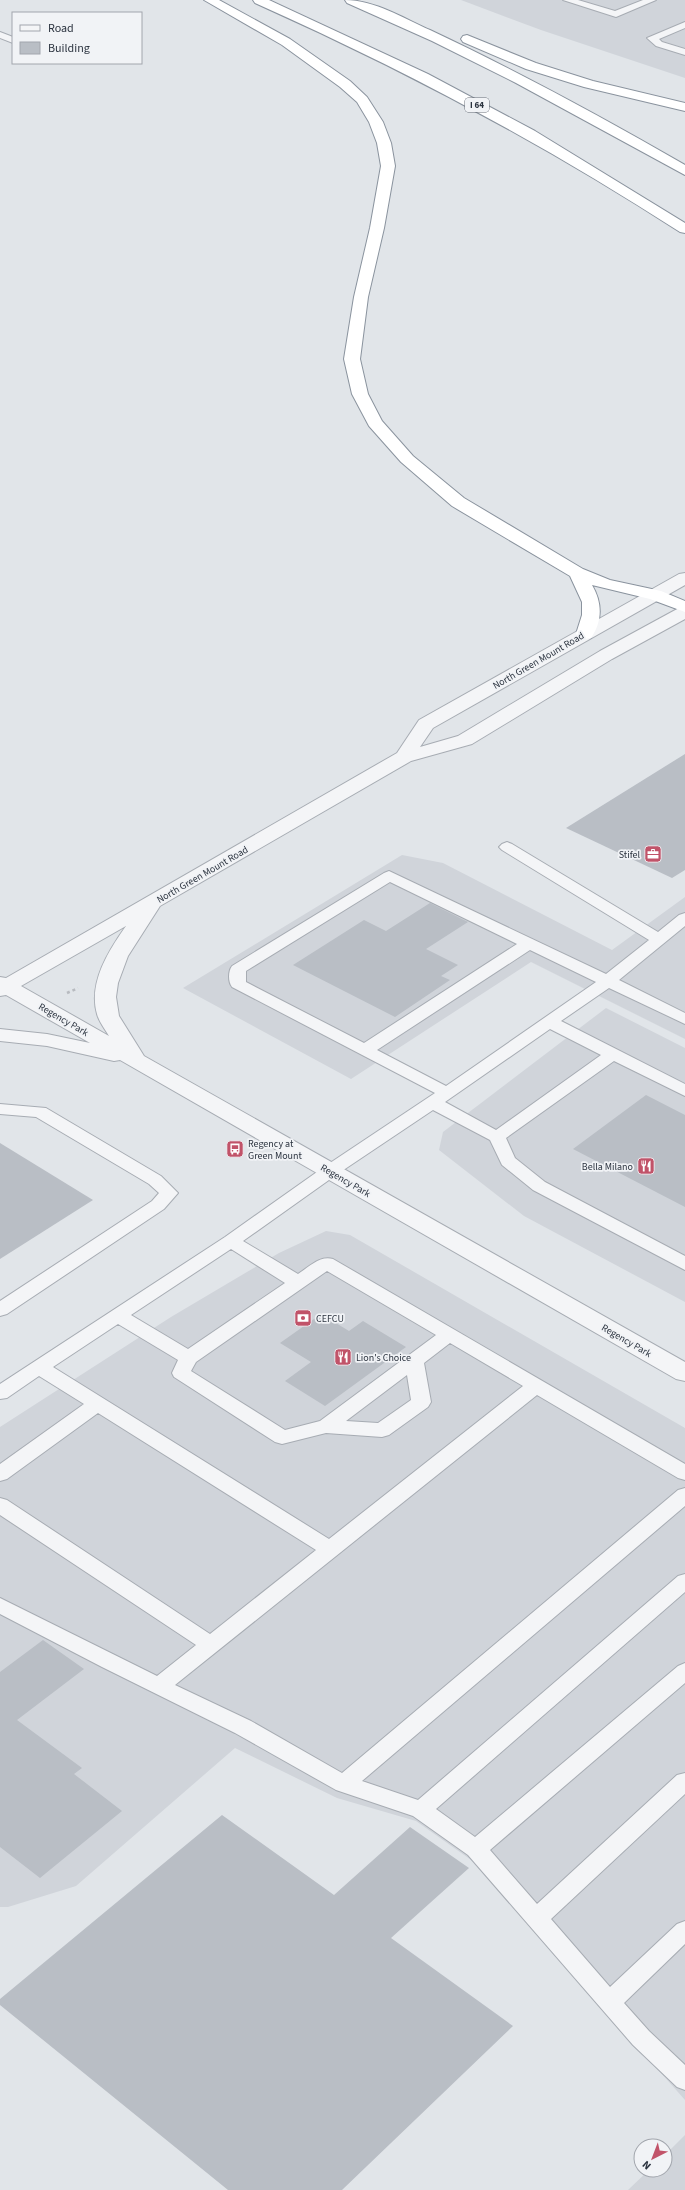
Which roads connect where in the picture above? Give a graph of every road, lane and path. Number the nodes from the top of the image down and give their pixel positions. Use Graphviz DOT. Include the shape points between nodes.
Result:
graph roads {
  1 [pos="210,0"];
  2 [pos="259,0"];
  3 [pos="351,0"];
  4 [pos="372,0"];
  5 [pos="568,0"];
  6 [pos="651,0"];
  7 [pos="685,25"];
  8 [pos="0,35"];
  9 [pos="12,40"];
  10 [pos="685,52"];
  11 [pos="685,107"];
  12 [pos="685,171"];
  13 [pos="685,229"];
  14 [pos="577,573"];
  15 [pos="685,578"];
  16 [pos="655,595"];
  17 [pos="685,607"];
  18 [pos="685,612"];
  19 [pos="585,634"];
  20 [pos="404,757"];
  21 [pos="507,846"];
  22 [pos="154,901"];
  23 [pos="685,918"];
  24 [pos="659,939"];
  25 [pos="529,943"];
  26 [pos="608,981"];
  27 [pos="2,987"];
  28 [pos="84,987"];
  29 [pos="61,996"];
  30 [pos="685,1019"];
  31 [pos="549,1022"];
  32 [pos="0,1035"];
  33 [pos="365,1050"];
  34 [pos="613,1054"];
  35 [pos="136,1060"];
  36 [pos="685,1091"];
  37 [pos="447,1093"];
  38 [pos="433,1103"];
  39 [pos="0,1109"];
  40 [pos="497,1137"];
  41 [pos="330,1171"];
  42 [pos="231,1241"];
  43 [pos="685,1264"];
  44 [pos="297,1282"];
  45 [pos="0,1310"];
  46 [pos="118,1316"];
  47 [pos="449,1335"];
  48 [pos="188,1358"];
  49 [pos="414,1361"];
  50 [pos="40,1367"];
  51 [pos="685,1373"];
  52 [pos="534,1387"];
  53 [pos="0,1393"];
  54 [pos="98,1404"];
  55 [pos="326,1426"];
  56 [pos="0,1474"];
  57 [pos="685,1474"];
  58 [pos="685,1495"];
  59 [pos="0,1505"];
  60 [pos="331,1550"];
  61 [pos="685,1581"];
  62 [pos="0,1605"];
  63 [pos="211,1645"];
  64 [pos="685,1671"];
  65 [pos="159,1686"];
  66 [pos="685,1781"];
  67 [pos="344,1784"];
  68 [pos="421,1810"];
  69 [pos="476,1849"];
  70 [pos="536,1918"];
  71 [pos="685,1930"];
  72 [pos="610,2002"];
  73 [pos="685,2080"];
  1 -- 14 [label="highway" via="286,42 345,84 362,100 376,122 384,143 388,166 378,228 361,298 352,359 360,394 375,423 407,459 458,502"];
  2 -- 13 [label="highway, I 64" via="378,55 495,114 640,199"];
  3 -- 12 [label="highway" via="520,80"];
  4 -- 11 [label="highway" via="531,66 603,88"];
  5 -- 6 [label="lane" via="616,14"];
  7 -- 10 [label="lane" via="652,38 659,44"];
  8 -- 9 [label="lane"];
  14 -- 16 [label="highway" via="605,584"];
  14 -- 19 [label="highway" via="593,604"];
  15 -- 16 [label="street, North Green Mount Road"];
  16 -- 17 [label="highway"];
  16 -- 19 [label="street, North Green Mount Road"];
  18 -- 20 [label="street, North Green Mount Road" via="606,655 465,740"];
  19 -- 20 [label="street, North Green Mount Road" via="426,724"];
  20 -- 22 [label="street, North Green Mount Road"];
  21 -- 24 [label="lane"];
  22 -- 27 [label="street, North Green Mount Road"];
  22 -- 35 [label="street" via="117,955 107,984 107,1013"];
  23 -- 24 [label="lane"];
  24 -- 26 [label="lane"];
  25 -- 26 [label="lane"];
  25 -- 33 [label="lane"];
  25 -- 33 [label="lane" via="389,876 238,969 238,984"];
  26 -- 30 [label="lane"];
  26 -- 31 [label="lane"];
  27 -- 35 [label="street, Regency Park"];
  28 -- 29 [label="path" via="75,988"];
  31 -- 34 [label="lane"];
  31 -- 37 [label="lane"];
  32 -- 35 [label="street" via="48,1040"];
  33 -- 37 [label="lane"];
  34 -- 36 [label="lane"];
  34 -- 40 [label="lane"];
  35 -- 41 [label="street, Regency Park"];
  37 -- 38 [label="lane"];
  38 -- 40 [label="lane"];
  38 -- 41 [label="lane"];
  39 -- 45 [label="lane" via="40,1112 155,1180 169,1193 158,1205"];
  40 -- 43 [label="lane" via="508,1161 539,1186"];
  41 -- 42 [label="lane"];
  41 -- 51 [label="street, Regency Park"];
  42 -- 44 [label="lane"];
  42 -- 46 [label="lane"];
  44 -- 47 [label="lane" via="327,1263"];
  44 -- 48 [label="lane"];
  46 -- 48 [label="lane"];
  46 -- 50 [label="lane"];
  47 -- 49 [label="lane"];
  47 -- 52 [label="lane"];
  48 -- 55 [label="lane" via="182,1373 282,1437"];
  49 -- 55 [label="lane"];
  49 -- 55 [label="lane" via="421,1402 382,1430"];
  50 -- 53 [label="lane"];
  50 -- 54 [label="lane"];
  52 -- 57 [label="lane"];
  52 -- 60 [label="lane"];
  54 -- 56 [label="lane"];
  54 -- 60 [label="lane"];
  58 -- 67 [label="lane"];
  59 -- 63 [label="lane"];
  60 -- 63 [label="lane"];
  61 -- 68 [label="lane"];
  62 -- 65 [label="lane"];
  63 -- 65 [label="lane"];
  64 -- 69 [label="lane"];
  65 -- 67 [label="lane" via="243,1727"];
  66 -- 70 [label="lane"];
  67 -- 68 [label="lane"];
  68 -- 69 [label="lane"];
  69 -- 70 [label="lane"];
  70 -- 72 [label="lane"];
  71 -- 72 [label="lane"];
  72 -- 73 [label="lane" via="641,2038"];
}
